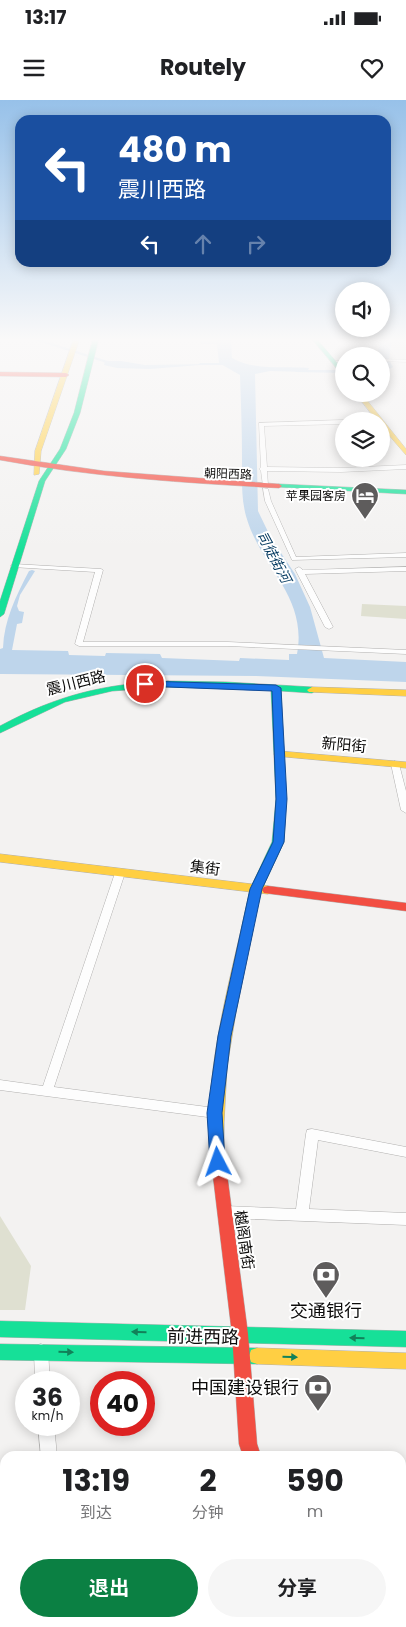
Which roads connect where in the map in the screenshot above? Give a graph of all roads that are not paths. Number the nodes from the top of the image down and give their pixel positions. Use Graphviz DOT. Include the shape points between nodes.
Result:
graph roads {
  1 [pos="53,409"];
  2 [pos="77,409"];
  3 [pos="335,422"];
  4 [pos="390,433"];
  5 [pos="38,451"];
  6 [pos="406,453"];
  7 [pos="1,460"];
  8 [pos="406,467"];
  9 [pos="35,468"];
  10 [pos="262,469"];
  11 [pos="52,470"];
  12 [pos="262,487"];
  13 [pos="406,492"];
  14 [pos="406,496"];
  15 [pos="406,555"];
  16 [pos="294,559"];
  17 [pos="14,566"];
  18 [pos="406,568"];
  19 [pos="301,572"];
  20 [pos="0,584"];
  21 [pos="0,614"];
  22 [pos="329,627"];
  23 [pos="406,652"];
  24 [pos="276,688"];
  25 [pos="406,693"];
  26 [pos="0,717"];
  27 [pos="17,720"];
  28 [pos="0,730"];
  29 [pos="279,754"];
  30 [pos="400,764"];
  31 [pos="406,810"];
  32 [pos="0,858"];
  33 [pos="120,873"];
  34 [pos="256,889"];
  35 [pos="406,907"];
  36 [pos="0,1085"];
  37 [pos="47,1091"];
  38 [pos="215,1113"];
  39 [pos="406,1152"];
  40 [pos="225,1212"];
  41 [pos="302,1215"];
  42 [pos="406,1219"];
  43 [pos="0,1329"];
  44 [pos="39,1330"];
  45 [pos="240,1334"];
  46 [pos="406,1339"];
  47 [pos="0,1352"];
  48 [pos="41,1352"];
  49 [pos="242,1355"];
  50 [pos="406,1361"];
  51 [pos="42,1371"];
  52 [pos="47,1436"];
  53 [pos="49,1451"];
  54 [pos="250,1451"];
  1 -- 5 [label="main road"];
  2 -- 11 [label="main road" via="68,442"];
  3 -- 10 [label="street" via="261,424"];
  4 -- 6 [label="main road"];
  5 -- 7 [label="main road"];
  5 -- 9 [label="main road"];
  7 -- 9 [label="main road, 朝阳西路"];
  8 -- 10 [label="street"];
  9 -- 11 [label="main road, 朝阳西路"];
  9 -- 20 [label="main road" via="36,478"];
  10 -- 12 [label="street"];
  11 -- 12 [label="main road, 朝阳西路"];
  11 -- 17 [label="main road" via="42,481"];
  12 -- 13 [label="main road, 朝阳西路"];
  12 -- 14 [label="main road, 朝阳西路"];
  12 -- 16 [label="street"];
  15 -- 16 [label="street"];
  16 -- 19 [label="street"];
  17 -- 21 [label="main road"];
  17 -- 23 [label="street" via="99,570 80,644 288,646"];
  18 -- 19 [label="street"];
  19 -- 22 [label="street"];
  24 -- 25 [label="main road, 震川西路"];
  24 -- 27 [label="main road, 震川西路" via="145,684 89,692 52,703"];
  24 -- 29 [label="main road, 樾阁南街"];
  26 -- 27 [label="main road"];
  27 -- 28 [label="main road, 震川西路"];
  29 -- 30 [label="main road, 新阳街"];
  29 -- 34 [label="main road, 樾阁南街" via="281,799 278,842"];
  30 -- 31 [label="street"];
  32 -- 33 [label="main road, 集街"];
  33 -- 34 [label="main road, 集街"];
  33 -- 37 [label="street"];
  34 -- 35 [label="main road, 集街"];
  34 -- 38 [label="main road, 樾阁南街" via="224,1036"];
  36 -- 37 [label="street"];
  37 -- 38 [label="street"];
  38 -- 40 [label="main road, 樾阁南街"];
  39 -- 41 [label="street" via="312,1134"];
  40 -- 41 [label="street"];
  40 -- 45 [label="main road, 樾阁南街"];
  41 -- 42 [label="street"];
  43 -- 44 [label="main road, 前进西路"];
  45 -- 44 [label="main road, 前进西路, one-way"];
  44 -- 48 [label="street"];
  46 -- 45 [label="main road, 前进西路, one-way"];
  45 -- 49 [label="main road, 樾阁南街"];
  47 -- 48 [label="main road, 前进西路"];
  48 -- 49 [label="main road, 前进西路, one-way"];
  48 -- 51 [label="street"];
  49 -- 50 [label="main road, 前进西路, one-way"];
  49 -- 54 [label="main road, 樾阁南街"];
  52 -- 53 [label="street"];
}
